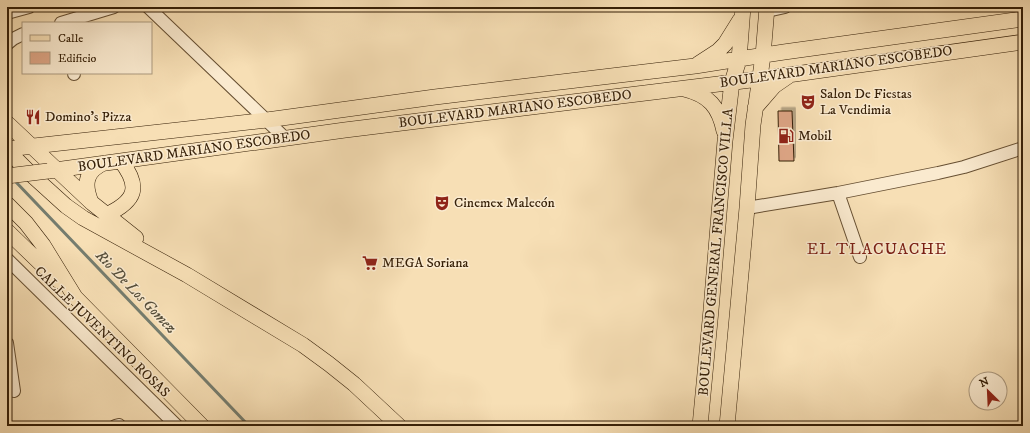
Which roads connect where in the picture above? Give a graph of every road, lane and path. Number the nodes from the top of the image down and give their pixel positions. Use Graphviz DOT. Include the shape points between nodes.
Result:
graph roads {
  1 [pos="114,7"];
  2 [pos="148,7"];
  3 [pos="785,7"];
  4 [pos="23,8"];
  5 [pos="767,9"];
  6 [pos="742,12"];
  7 [pos="7,13"];
  8 [pos="1023,19"];
  9 [pos="64,22"];
  10 [pos="22,34"];
  11 [pos="1023,42"];
  12 [pos="7,44"];
  13 [pos="763,56"];
  14 [pos="739,60"];
  15 [pos="695,66"];
  16 [pos="793,74"];
  17 [pos="759,79"];
  18 [pos="732,82"];
  19 [pos="677,88"];
  20 [pos="355,108"];
  21 [pos="755,108"];
  22 [pos="267,120"];
  23 [pos="11,127"];
  24 [pos="344,130"];
  25 [pos="285,138"];
  26 [pos="725,141"];
  27 [pos="63,142"];
  28 [pos="28,146"];
  29 [pos="1023,148"];
  30 [pos="7,150"];
  31 [pos="120,161"];
  32 [pos="105,163"];
  33 [pos="52,171"];
  34 [pos="7,176"];
  35 [pos="838,193"];
  36 [pos="92,203"];
  37 [pos="7,204"];
  38 [pos="747,208"];
  39 [pos="106,215"];
  40 [pos="7,231"];
  41 [pos="860,257"];
  42 [pos="7,259"];
  43 [pos="187,275"];
  44 [pos="75,297"];
  45 [pos="7,343"];
  46 [pos="14,391"];
  47 [pos="177,426"];
  48 [pos="202,426"];
  49 [pos="399,426"];
  50 [pos="700,426"];
  51 [pos="727,426"];
  1 -- 9 [label="street"];
  2 -- 22 [label="street"];
  3 -- 5 [label="street"];
  4 -- 7 [label="street"];
  5 -- 13 [label="main road, BOULEVARD GENERAL FRANCISCO VILLA"];
  6 -- 14 [label="main road, BOULEVARD GENERAL FRANCISCO VILLA"];
  6 -- 15 [label="main road" via="725,44"];
  8 -- 13 [label="main road, BOULEVARD MARIANO ESCOBEDO"];
  10 -- 12 [label="street"];
  11 -- 16 [label="main road, BOULEVARD MARIANO ESCOBEDO"];
  13 -- 14 [label="main road, BOULEVARD MARIANO ESCOBEDO"];
  13 -- 17 [label="main road, BOULEVARD GENERAL FRANCISCO VILLA"];
  14 -- 15 [label="main road, BOULEVARD MARIANO ESCOBEDO"];
  14 -- 18 [label="main road, BOULEVARD GENERAL FRANCISCO VILLA"];
  15 -- 20 [label="main road, BOULEVARD MARIANO ESCOBEDO"];
  16 -- 17 [label="main road, BOULEVARD MARIANO ESCOBEDO"];
  16 -- 21 [label="main road" via="774,86"];
  17 -- 18 [label="main road, BOULEVARD MARIANO ESCOBEDO"];
  17 -- 21 [label="main road, BOULEVARD GENERAL FRANCISCO VILLA"];
  18 -- 19 [label="main road, BOULEVARD MARIANO ESCOBEDO"];
  18 -- 26 [label="main road, BOULEVARD GENERAL FRANCISCO VILLA"];
  19 -- 24 [label="main road, BOULEVARD MARIANO ESCOBEDO"];
  19 -- 26 [label="main road" via="692,91 712,104 720,114"];
  20 -- 22 [label="main road, BOULEVARD MARIANO ESCOBEDO"];
  20 -- 24 [label="main road" via="347,115"];
  21 -- 38 [label="main road, BOULEVARD GENERAL FRANCISCO VILLA"];
  22 -- 25 [label="street"];
  22 -- 27 [label="main road, BOULEVARD MARIANO ESCOBEDO"];
  23 -- 27 [label="main road" via="39,138"];
  23 -- 28 [label="main road"];
  24 -- 25 [label="main road, BOULEVARD MARIANO ESCOBEDO"];
  25 -- 31 [label="main road, BOULEVARD MARIANO ESCOBEDO"];
  26 -- 50 [label="main road, BOULEVARD GENERAL FRANCISCO VILLA"];
  27 -- 28 [label="main road, BOULEVARD MARIANO ESCOBEDO"];
  28 -- 30 [label="main road, BOULEVARD MARIANO ESCOBEDO"];
  28 -- 33 [label="main road"];
  29 -- 35 [label="street" via="964,167"];
  30 -- 43 [label="main road" via="83,218"];
  31 -- 32 [label="main road, BOULEVARD MARIANO ESCOBEDO"];
  31 -- 39 [label="main road" via="131,178 133,190 123,205"];
  32 -- 33 [label="main road, BOULEVARD MARIANO ESCOBEDO"];
  32 -- 36 [label="main road" via="95,168 88,180 87,189"];
  33 -- 34 [label="main road, BOULEVARD MARIANO ESCOBEDO, bridge"];
  33 -- 36 [label="main road"];
  35 -- 38 [label="street"];
  35 -- 41 [label="street"];
  36 -- 39 [label="main road"];
  37 -- 44 [label="main road" via="43,245"];
  38 -- 51 [label="main road, BOULEVARD GENERAL FRANCISCO VILLA"];
  39 -- 43 [label="main road"];
  40 -- 44 [label="main road"];
  42 -- 47 [label="street, CALLE JUVENTINO ROSAS"];
  43 -- 49 [label="main road" via="330,364"];
  44 -- 48 [label="main road"];
  45 -- 46 [label="street"];
}
